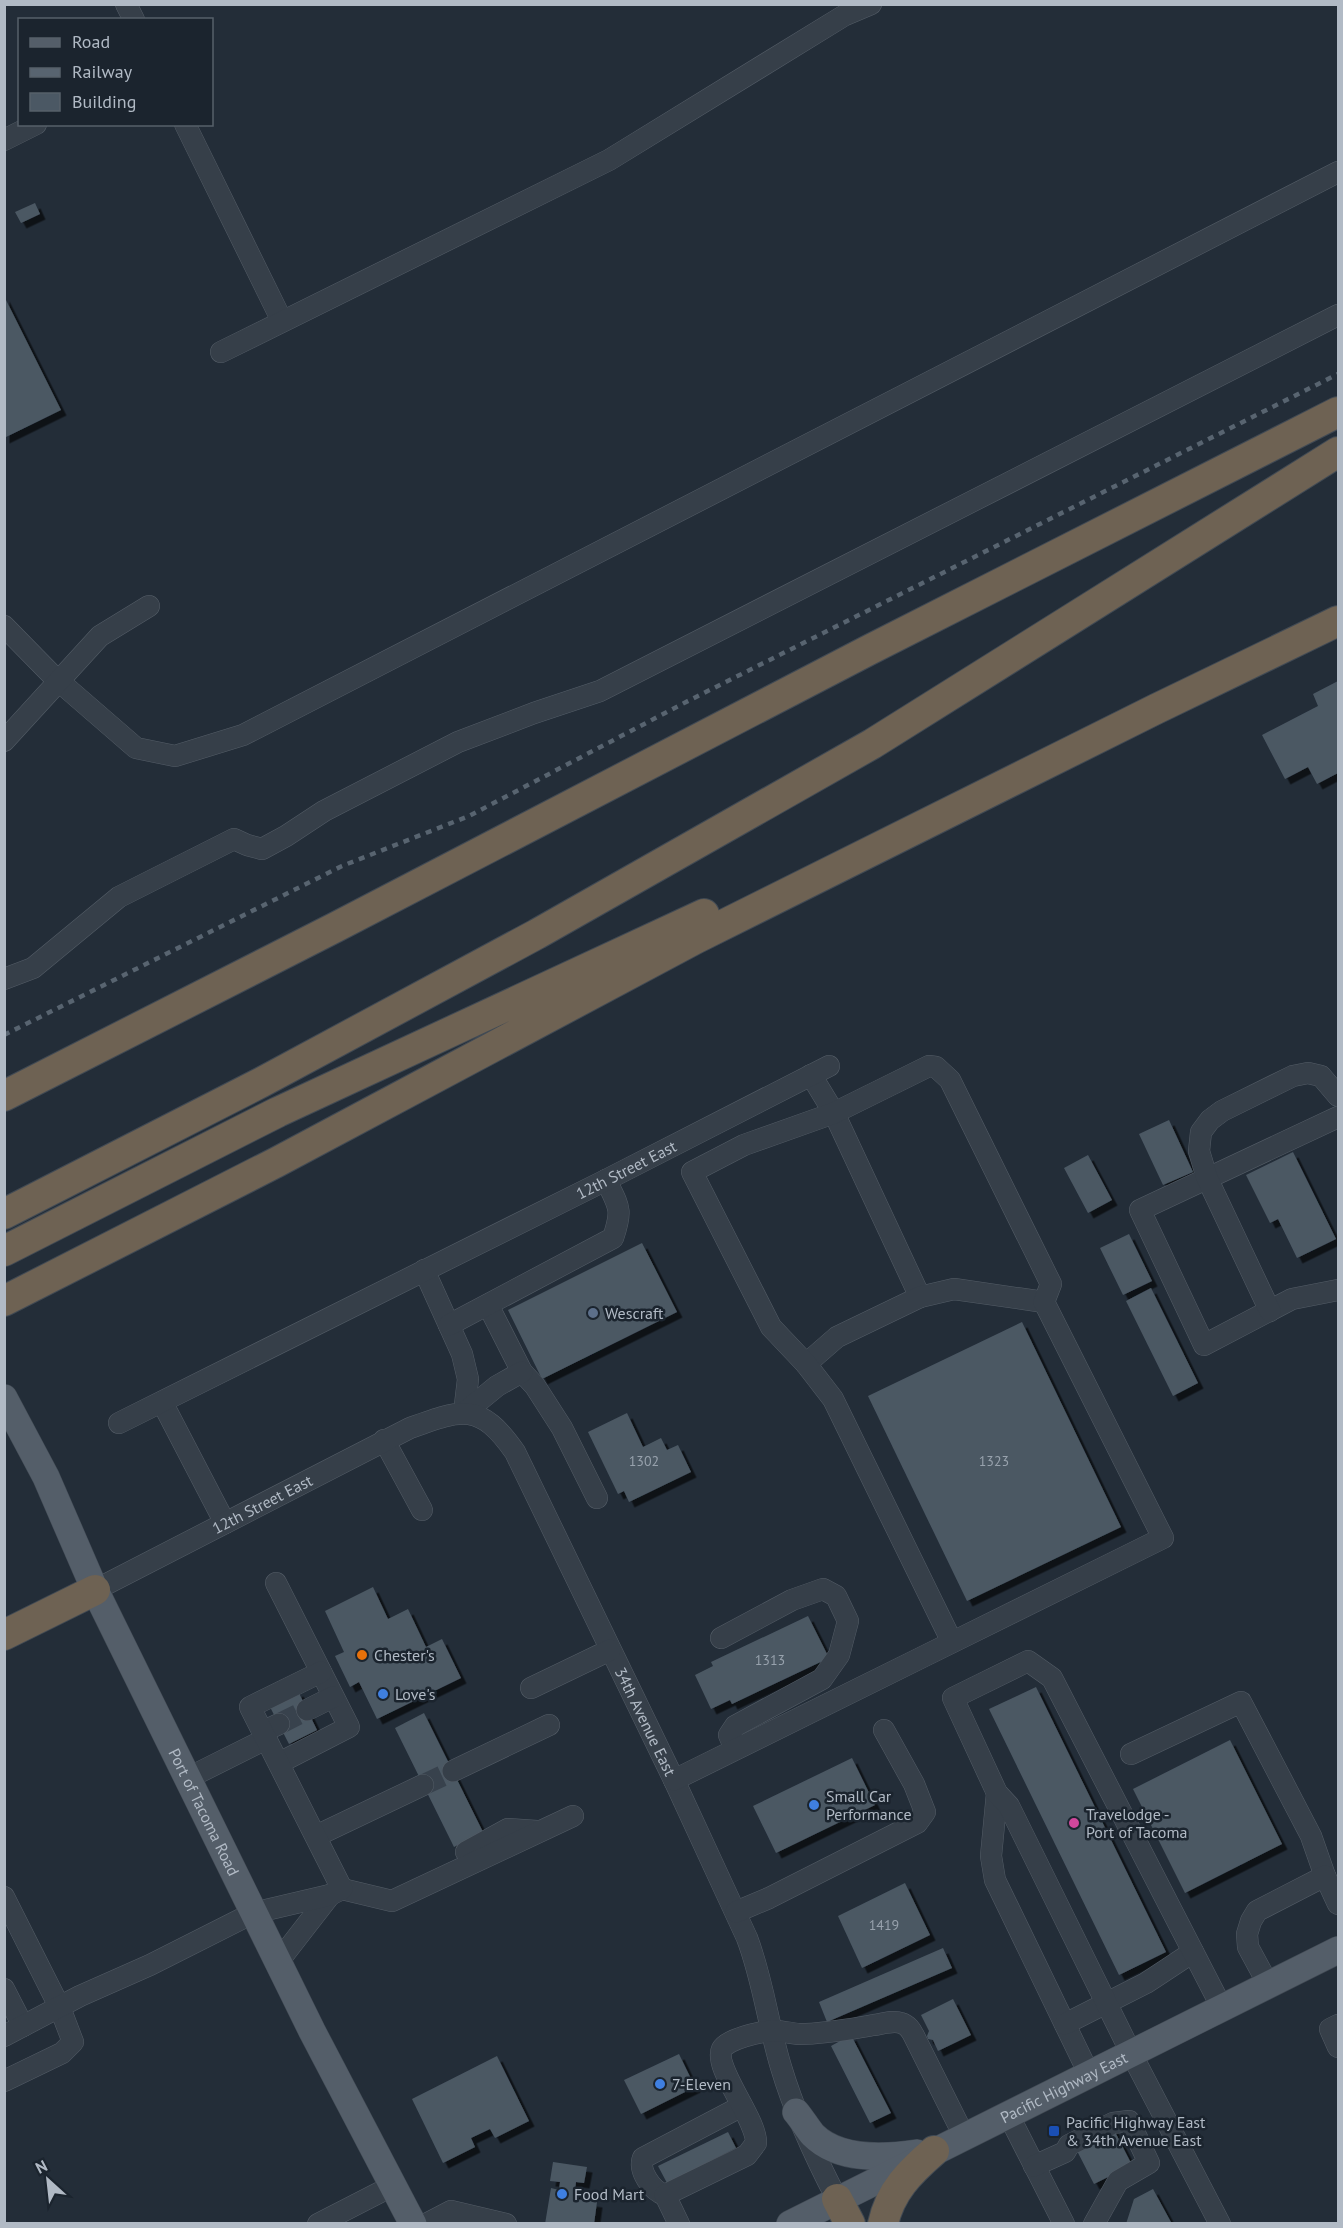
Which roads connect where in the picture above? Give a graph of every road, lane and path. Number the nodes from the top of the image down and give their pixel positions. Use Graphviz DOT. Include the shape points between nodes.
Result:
graph roads {
  1 [pos="126,4"];
  2 [pos="871,4"];
  3 [pos="842,10"];
  4 [pos="133,18"];
  5 [pos="32,126"];
  6 [pos="186,126"];
  7 [pos="4,140"];
  8 [pos="1338,172"];
  9 [pos="1338,315"];
  10 [pos="282,321"];
  11 [pos="221,352"];
  12 [pos="1338,412"];
  13 [pos="1338,452"];
  14 [pos="149,606"];
  15 [pos="1338,621"];
  16 [pos="4,626"];
  17 [pos="59,681"];
  18 [pos="1156,709"];
  19 [pos="4,741"];
  20 [pos="4,980"];
  21 [pos="4,1096"];
  22 [pos="1338,1096"];
  23 [pos="834,1113"];
  24 [pos="1338,1117"];
  25 [pos="679,1143"];
  26 [pos="692,1172"];
  27 [pos="1207,1178"];
  28 [pos="606,1180"];
  29 [pos="4,1214"];
  30 [pos="4,1251"];
  31 [pos="424,1270"];
  32 [pos="1338,1290"];
  33 [pos="920,1297"];
  34 [pos="4,1301"];
  35 [pos="1044,1302"];
  36 [pos="488,1305"];
  37 [pos="1270,1311"];
  38 [pos="449,1325"];
  39 [pos="806,1364"];
  40 [pos="522,1372"];
  41 [pos="4,1398"];
  42 [pos="162,1402"];
  43 [pos="464,1413"];
  44 [pos="119,1423"];
  45 [pos="384,1440"];
  46 [pos="597,1498"];
  47 [pos="422,1510"];
  48 [pos="225,1523"];
  49 [pos="276,1583"];
  50 [pos="95,1590"];
  51 [pos="4,1635"];
  52 [pos="721,1638"];
  53 [pos="952,1642"];
  54 [pos="609,1650"];
  55 [pos="321,1672"];
  56 [pos="531,1688"];
  57 [pos="333,1697"];
  58 [pos="307,1710"];
  59 [pos="549,1725"];
  60 [pos="884,1730"];
  61 [pos="269,1731"];
  62 [pos="735,1749"];
  63 [pos="1131,1754"];
  64 [pos="279,1763"];
  65 [pos="453,1771"];
  66 [pos="188,1778"];
  67 [pos="674,1780"];
  68 [pos="423,1785"];
  69 [pos="997,1793"];
  70 [pos="573,1816"];
  71 [pos="316,1836"];
  72 [pos="1325,1876"];
  73 [pos="336,1892"];
  74 [pos="1338,1904"];
  75 [pos="6,1906"];
  76 [pos="254,1912"];
  77 [pos="736,1912"];
  78 [pos="1338,1950"];
  79 [pos="1193,1952"];
  80 [pos="278,1962"];
  81 [pos="1268,1984"];
  82 [pos="4,1989"];
  83 [pos="1107,2003"];
  84 [pos="60,2008"];
  85 [pos="1222,2008"];
  86 [pos="1065,2024"];
  87 [pos="1338,2025"];
  88 [pos="14,2031"];
  89 [pos="773,2031"];
  90 [pos="1338,2047"];
  91 [pos="1131,2053"];
  92 [pos="1089,2074"];
  93 [pos="4,2081"];
  94 [pos="742,2106"];
  95 [pos="796,2112"];
  96 [pos="1008,2114"];
  97 [pos="1167,2122"];
  98 [pos="964,2136"];
  99 [pos="1136,2136"];
  100 [pos="933,2151"];
  101 [pos="1034,2166"];
  102 [pos="394,2185"];
  103 [pos="665,2195"];
  104 [pos="843,2211"];
  105 [pos="318,2223"];
  106 [pos="413,2223"];
  107 [pos="426,2223"];
  108 [pos="506,2223"];
  109 [pos="679,2223"];
  110 [pos="790,2223"];
  111 [pos="883,2223"];
  112 [pos="1064,2223"];
  113 [pos="1094,2223"];
  114 [pos="1220,2223"];
  1 -- 4 [label="street"];
  2 -- 3 [label="street"];
  3 -- 10 [label="street" via="609,160"];
  5 -- 7 [label="street"];
  6 -- 10 [label="street"];
  8 -- 17 [label="street" via="243,735 175,756 136,748"];
  9 -- 20 [label="street" via="600,691 458,742 324,811 262,849 234,839 119,897 33,968"];
  10 -- 11 [label="street"];
  12 -- 21 [label="highway"];
  13 -- 29 [label="highway" via="872,744 537,934 262,1082"];
  14 -- 17 [label="street" via="100,636"];
  15 -- 18 [label="highway"];
  16 -- 17 [label="street"];
  17 -- 19 [label="street"];
  18 -- 30 [label="highway" via="300,1102"];
  18 -- 34 [label="highway" via="697,938 277,1162"];
  22 -- 27 [label="street" via="1322,1076 1308,1073 1293,1076 1222,1111 1201,1132 1199,1151"];
  23 -- 25 [label="street, 12th Street East" via="820,1070"];
  23 -- 26 [label="street" via="744,1145"];
  23 -- 33 [label="street"];
  23 -- 35 [label="street" via="929,1066 936,1067 950,1080 1051,1284"];
  24 -- 27 [label="street"];
  25 -- 26 [label="street"];
  25 -- 28 [label="street, 12th Street East"];
  26 -- 39 [label="street" via="771,1327"];
  27 -- 37 [label="street"];
  27 -- 37 [label="street" via="1140,1210 1204,1345"];
  28 -- 31 [label="street, 12th Street East"];
  28 -- 36 [label="street" via="619,1206 613,1239"];
  31 -- 38 [label="street"];
  31 -- 42 [label="street, 12th Street East"];
  32 -- 37 [label="street" via="1292,1299"];
  33 -- 35 [label="street" via="954,1289"];
  33 -- 39 [label="street" via="837,1337"];
  35 -- 53 [label="street" via="1163,1538"];
  36 -- 38 [label="street"];
  36 -- 40 [label="street"];
  38 -- 43 [label="street" via="468,1379"];
  39 -- 53 [label="street" via="833,1399"];
  40 -- 43 [label="street"];
  40 -- 46 [label="street" via="550,1408"];
  41 -- 50 [label="main road, Port of Tacoma Road" via="45,1477"];
  42 -- 44 [label="street, 12th Street East"];
  42 -- 48 [label="street"];
  43 -- 45 [label="street, 12th Street East" via="443,1416"];
  43 -- 54 [label="street, 34th Avenue East" via="484,1418 500,1431 514,1452"];
  45 -- 47 [label="street"];
  45 -- 48 [label="street, 12th Street East"];
  48 -- 50 [label="street, 12th Street East"];
  49 -- 55 [label="street"];
  50 -- 51 [label="highway"];
  50 -- 66 [label="main road, Port of Tacoma Road"];
  52 -- 62 [label="street" via="792,1600 823,1589 836,1596 848,1621 839,1655 822,1679 735,1726 729,1735"];
  53 -- 62 [label="street"];
  54 -- 56 [label="street"];
  54 -- 67 [label="street, 34th Avenue East"];
  55 -- 57 [label="street"];
  55 -- 61 [label="street" via="250,1707"];
  57 -- 58 [label="street"];
  57 -- 64 [label="street" via="349,1727"];
  59 -- 65 [label="street"];
  60 -- 77 [label="street" via="925,1812 917,1823"];
  61 -- 64 [label="street"];
  61 -- 66 [label="street"];
  62 -- 67 [label="street"];
  63 -- 72 [label="street" via="1241,1702 1311,1836"];
  64 -- 71 [label="street"];
  66 -- 76 [label="main road, Port of Tacoma Road"];
  67 -- 77 [label="street, 34th Avenue East"];
  68 -- 71 [label="street"];
  69 -- 79 [label="street" via="952,1698 1028,1661 1052,1678"];
  69 -- 83 [label="street" via="1009,1806"];
  69 -- 86 [label="street" via="991,1856 995,1880"];
  70 -- 73 [label="street" via="392,1901"];
  71 -- 73 [label="street"];
  72 -- 74 [label="street"];
  72 -- 81 [label="street" via="1257,1911 1251,1921 1248,1947"];
  73 -- 76 [label="street"];
  73 -- 80 [label="street"];
  75 -- 84 [label="street"];
  76 -- 80 [label="main road, Port of Tacoma Road"];
  76 -- 84 [label="street"];
  77 -- 89 [label="street, 34th Avenue East" via="757,1964"];
  78 -- 81 [label="main road, Pacific Highway East"];
  79 -- 83 [label="street"];
  79 -- 85 [label="street"];
  80 -- 102 [label="main road, Port of Tacoma Road"];
  81 -- 85 [label="main road, Pacific Highway East"];
  82 -- 88 [label="street"];
  83 -- 86 [label="street"];
  83 -- 91 [label="street"];
  84 -- 88 [label="street"];
  84 -- 93 [label="street" via="73,2042 62,2053"];
  85 -- 91 [label="main road, Pacific Highway East"];
  86 -- 92 [label="street"];
  87 -- 90 [label="street" via="1330,2030"];
  89 -- 94 [label="street" via="734,2040 722,2049 722,2064"];
  89 -- 95 [label="street, 34th Avenue East"];
  89 -- 98 [label="street" via="799,2034 891,2022 909,2027"];
  91 -- 92 [label="main road, Pacific Highway East"];
  91 -- 97 [label="street"];
  92 -- 96 [label="main road, Pacific Highway East"];
  94 -- 103 [label="street" via="756,2137 753,2150"];
  94 -- 103 [label="street" via="643,2158 642,2166 652,2187"];
  95 -- 100 [label="main road" via="813,2135 850,2154"];
  95 -- 104 [label="street, 34th Avenue East"];
  96 -- 98 [label="main road, Pacific Highway East"];
  96 -- 101 [label="street"];
  97 -- 99 [label="street"];
  97 -- 114 [label="street"];
  98 -- 100 [label="main road, Pacific Highway East"];
  99 -- 101 [label="street" via="1129,2121 1113,2122"];
  99 -- 113 [label="street" via="1149,2163 1118,2181"];
  100 -- 104 [label="main road, Pacific Highway East"];
  100 -- 111 [label="highway" via="907,2175 890,2199"];
  101 -- 112 [label="street"];
  102 -- 105 [label="street"];
  102 -- 106 [label="main road, Port of Tacoma Road"];
  103 -- 109 [label="street"];
  104 -- 110 [label="main road, Pacific Highway East"];
  107 -- 108 [label="street" via="452,2211"];
}
